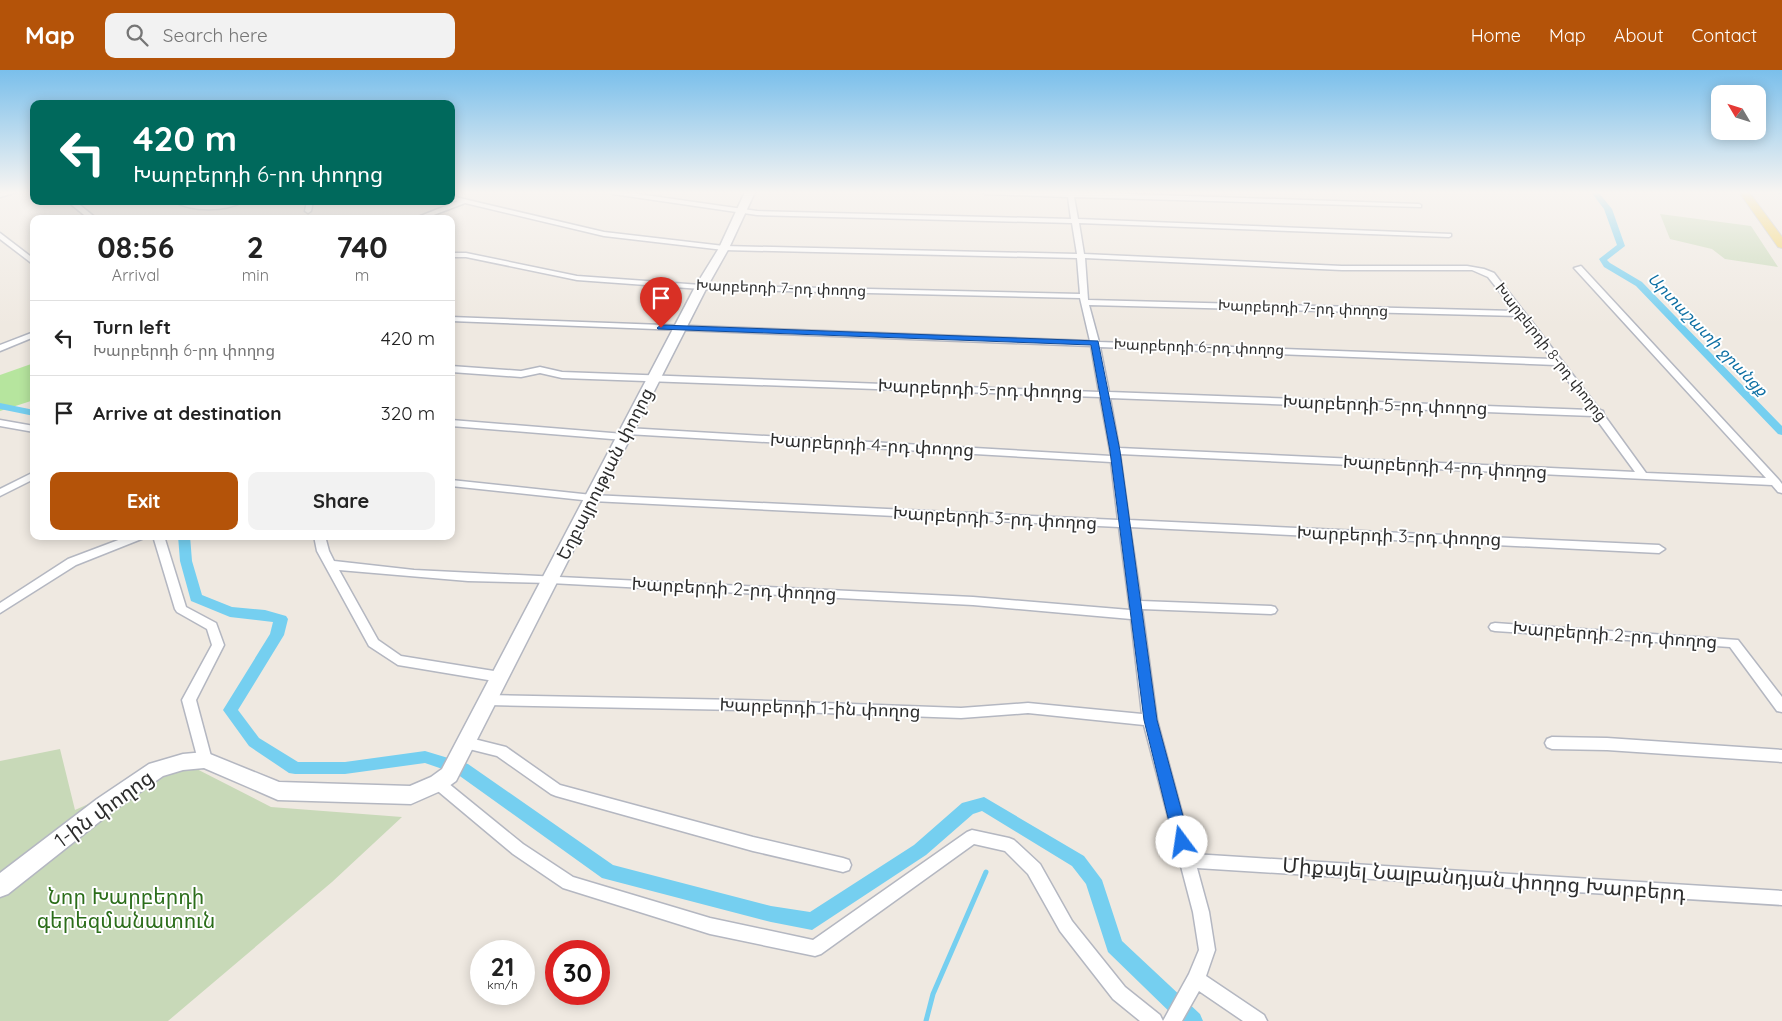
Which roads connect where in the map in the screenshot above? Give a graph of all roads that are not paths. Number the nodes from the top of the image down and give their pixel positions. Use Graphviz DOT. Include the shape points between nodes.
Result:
graph roads {
  1 [pos="0,236"];
  2 [pos="624,236"];
  3 [pos="729,236"];
  4 [pos="1078,236"];
  5 [pos="724,248"];
  6 [pos="455,255"];
  7 [pos="1081,256"];
  8 [pos="30,260"];
  9 [pos="1578,268"];
  10 [pos="701,287"];
  11 [pos="1084,299"];
  12 [pos="1522,314"];
  13 [pos="455,318"];
  14 [pos="680,328"];
  15 [pos="30,336"];
  16 [pos="1095,343"];
  17 [pos="0,348"];
  18 [pos="1557,362"];
  19 [pos="455,369"];
  20 [pos="655,376"];
  21 [pos="1106,394"];
  22 [pos="1600,413"];
  23 [pos="0,423"];
  24 [pos="455,423"];
  25 [pos="30,428"];
  26 [pos="625,434"];
  27 [pos="1116,455"];
  28 [pos="1643,476"];
  29 [pos="30,477"];
  30 [pos="455,483"];
  31 [pos="1778,486"];
  32 [pos="0,493"];
  33 [pos="592,498"];
  34 [pos="1125,524"];
  35 [pos="130,540"];
  36 [pos="159,540"];
  37 [pos="320,540"];
  38 [pos="1658,549"];
  39 [pos="332,565"];
  40 [pos="550,579"];
  41 [pos="0,609"];
  42 [pos="1136,610"];
  43 [pos="1271,610"];
  44 [pos="1495,627"];
  45 [pos="500,677"];
  46 [pos="488,700"];
  47 [pos="1782,707"];
  48 [pos="1150,720"];
  49 [pos="1552,743"];
  50 [pos="463,750"];
  51 [pos="1782,756"];
  52 [pos="205,760"];
  53 [pos="443,779"];
  54 [pos="1186,860"];
  55 [pos="842,865"];
  56 [pos="0,887"];
  57 [pos="1782,898"];
  58 [pos="1196,979"];
  59 [pos="1154,1021"];
  60 [pos="1172,1021"];
  61 [pos="1258,1021"];
  1 -- 8 [label="street"];
  2 -- 5 [label="street, Խարբերդի 8-րդ փողոց"];
  3 -- 5 [label="street, Եղբայրության փողոց"];
  4 -- 7 [label="street"];
  5 -- 7 [label="street, Խարբերդի 8-րդ փողոց"];
  5 -- 10 [label="street, Եղբայրության փողոց"];
  6 -- 10 [label="street, Խարբերդի 7-րդ փողոց" via="577,278"];
  7 -- 11 [label="street"];
  7 -- 12 [label="street, Խարբերդի 8-րդ փողոց" via="1342,268 1466,267 1491,275"];
  9 -- 31 [label="street"];
  10 -- 11 [label="street, Խարբերդի 7-րդ փողոց"];
  10 -- 14 [label="street, Եղբայրության փողոց"];
  11 -- 12 [label="street, Խարբերդի 7-րդ փողոց"];
  11 -- 16 [label="street"];
  12 -- 18 [label="street, Խարբերդի 8-րդ փողոց"];
  13 -- 14 [label="street, Խարբերդի 6-րդ փողոց"];
  14 -- 16 [label="street, Խարբերդի 6-րդ փողոց"];
  14 -- 20 [label="street, Եղբայրության փողոց"];
  15 -- 17 [label="street"];
  16 -- 18 [label="street, Խարբերդի 6-րդ փողոց"];
  16 -- 21 [label="street"];
  18 -- 22 [label="street, Խարբերդի 8-րդ փողոց"];
  19 -- 20 [label="street, Խարբերդի 5-րդ փողոց"];
  20 -- 21 [label="street, Խարբերդի 5-րդ փողոց"];
  20 -- 26 [label="street, Եղբայրության փողոց"];
  21 -- 22 [label="street, Խարբերդի 5-րդ փողոց"];
  21 -- 27 [label="street"];
  22 -- 28 [label="street, Խարբերդի 8-րդ փողոց"];
  23 -- 25 [label="street"];
  24 -- 26 [label="street, Խարբերդի 4-րդ փողոց"];
  26 -- 27 [label="street, Խարբերդի 4-րդ փողոց"];
  26 -- 33 [label="street, Եղբայրության փողոց"];
  27 -- 28 [label="street, Խարբերդի 4-րդ փողոց"];
  27 -- 34 [label="street"];
  28 -- 31 [label="street, Խարբերդի 4-րդ փողոց"];
  29 -- 32 [label="street"];
  30 -- 33 [label="street, Խարբերդի 3-րդ փողոց"];
  33 -- 34 [label="street, Խարբերդի 3-րդ փողոց"];
  33 -- 40 [label="street, Եղբայրության փողոց"];
  34 -- 38 [label="street, Խարբերդի 3-րդ փողոց"];
  34 -- 42 [label="street"];
  35 -- 41 [label="street" via="72,562"];
  36 -- 52 [label="street" via="181,609 212,626 218,645 190,700"];
  37 -- 39 [label="street"];
  39 -- 40 [label="street, Խարբերդի 2-րդ փողոց" via="410,575"];
  39 -- 45 [label="street" via="373,643 385,652 398,660"];
  40 -- 42 [label="street, Խարբերդի 2-րդ փողոց"];
  40 -- 45 [label="street, Եղբայրության փողոց"];
  42 -- 43 [label="street, Խարբերդի 2-րդ փողոց"];
  42 -- 48 [label="street"];
  44 -- 47 [label="street, Խարբերդի 2-րդ փողոց" via="1734,643"];
  45 -- 46 [label="street, Եղբայրության փողոց"];
  46 -- 48 [label="street, Խարբերդի 1-ին փողոց" via="961,713 1028,708"];
  46 -- 50 [label="street, Եղբայրության փողոց"];
  48 -- 54 [label="street"];
  49 -- 51 [label="street"];
  50 -- 53 [label="main road"];
  50 -- 55 [label="street" via="501,751 556,790"];
  52 -- 53 [label="street, 1-ին փողոց" via="278,791 411,795"];
  52 -- 56 [label="street, 1-ին փողոց" via="156,770 105,805"];
  53 -- 59 [label="street" via="518,848 569,884 710,926 815,948 972,837 1009,845 1034,869 1066,926 1120,993"];
  54 -- 57 [label="street, Միքայել Նալբանդյան փողոց Խարբերդ"];
  54 -- 58 [label="street" via="1201,912 1207,950"];
  58 -- 60 [label="street"];
  58 -- 61 [label="street"];
}
